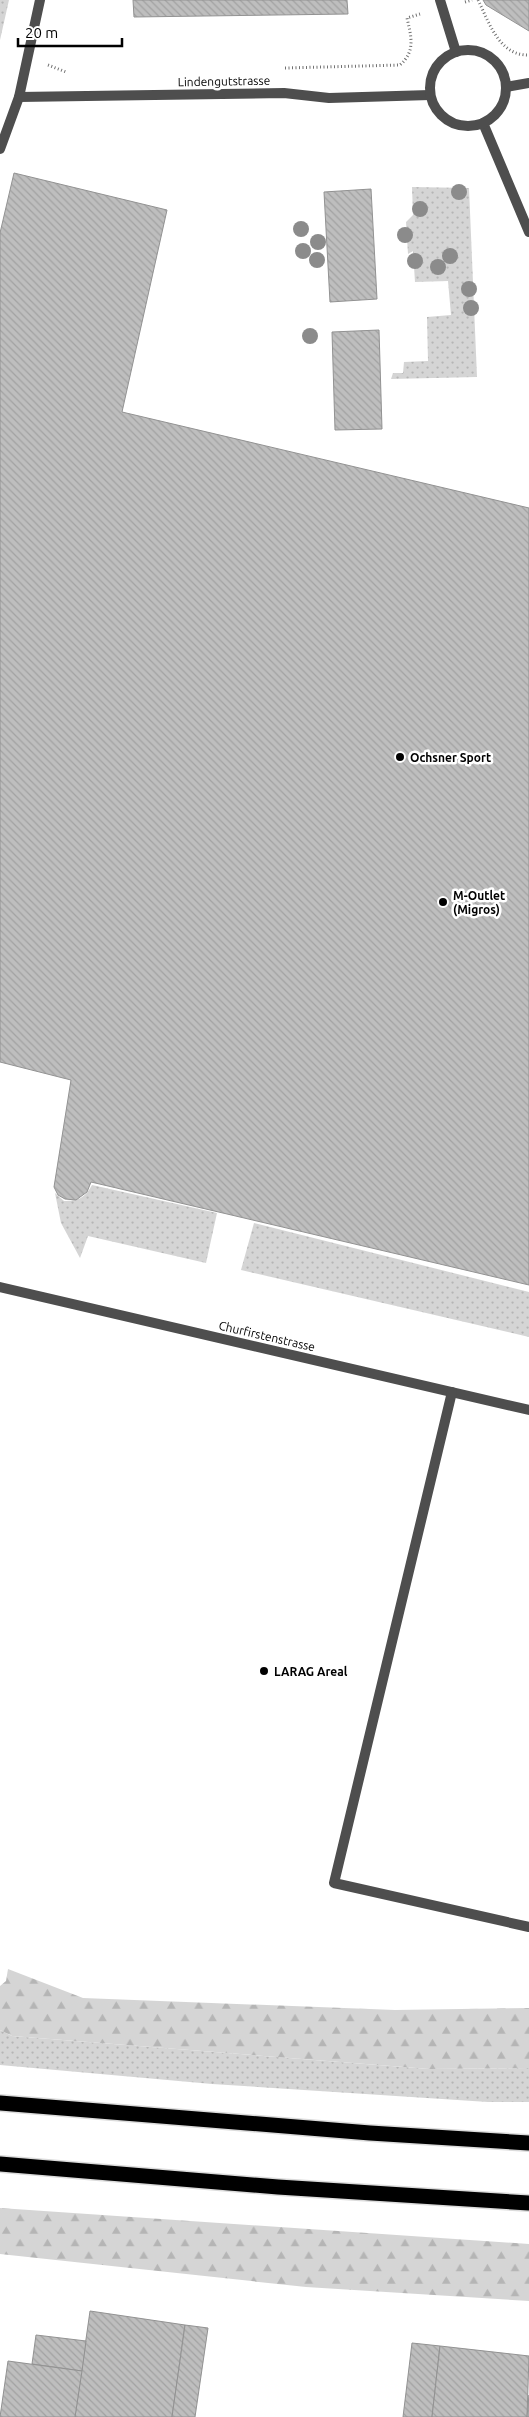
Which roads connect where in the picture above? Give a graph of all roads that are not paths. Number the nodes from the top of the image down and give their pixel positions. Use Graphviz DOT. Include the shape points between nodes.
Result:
graph roads {
  1 [pos="40,0"];
  2 [pos="440,0"];
  3 [pos="456,52"];
  4 [pos="529,83"];
  5 [pos="506,88"];
  6 [pos="430,95"];
  7 [pos="18,97"];
  8 [pos="483,123"];
  9 [pos="0,149"];
  10 [pos="529,232"];
  11 [pos="0,1287"];
  12 [pos="452,1392"];
  13 [pos="529,1410"];
  14 [pos="529,1927"];
  15 [pos="0,2103"];
  16 [pos="529,2143"];
  17 [pos="0,2164"];
  18 [pos="529,2203"];
  1 -- 7 [label="street"];
  2 -- 3 [label="street"];
  3 -- 5 [label="street" via="480,52 490,58 499,66"];
  3 -- 6 [label="street" via="446,56 432,73"];
  4 -- 5 [label="street"];
  5 -- 8 [label="street" via="500,109"];
  6 -- 7 [label="street, Lindengutstrasse" via="329,98 284,93"];
  6 -- 8 [label="street" via="437,111 450,122 461,126"];
  7 -- 9 [label="street"];
  8 -- 10 [label="street"];
  11 -- 12 [label="street, Churfirstenstrasse"];
  12 -- 13 [label="street, Churfirstenstrasse"];
  12 -- 14 [label="street" via="334,1883"];
  15 -- 16 [label="highway"];
  17 -- 18 [label="highway"];
}
